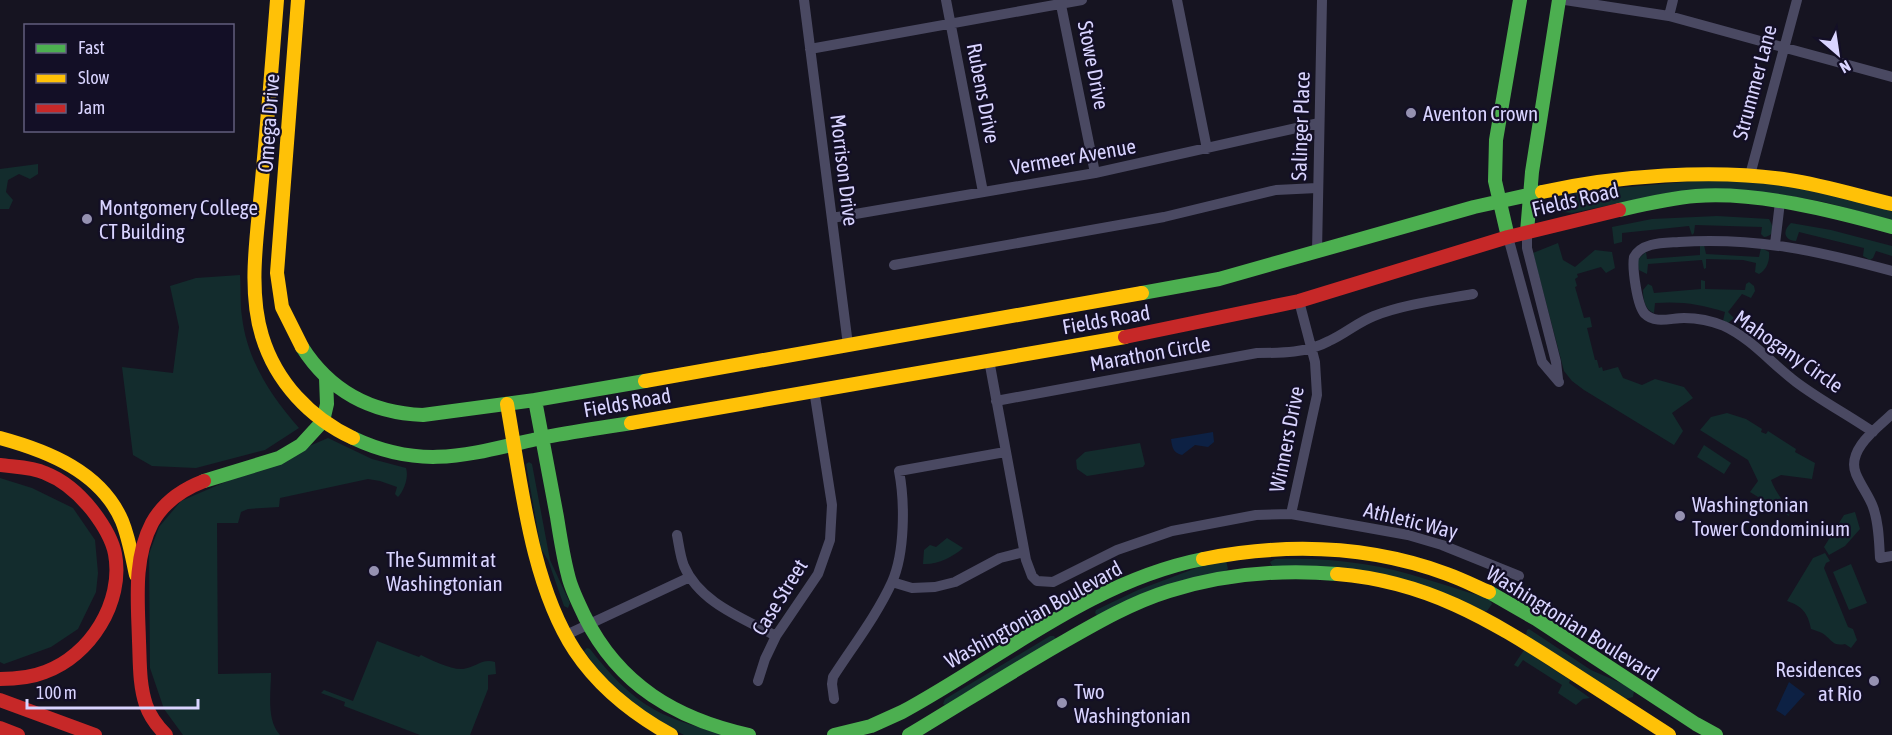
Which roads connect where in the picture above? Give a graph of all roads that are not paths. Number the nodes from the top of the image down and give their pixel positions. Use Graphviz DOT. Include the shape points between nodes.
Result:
graph roads {
  1 [pos="277,0"];
  2 [pos="298,0"];
  3 [pos="804,0"];
  4 [pos="946,0"];
  5 [pos="1082,0"];
  6 [pos="1178,0"];
  7 [pos="1322,0"];
  8 [pos="1520,0"];
  9 [pos="1560,0"];
  10 [pos="1565,0"];
  11 [pos="1673,0"];
  12 [pos="1797,0"];
  13 [pos="1061,2"];
  14 [pos="1669,16"];
  15 [pos="951,25"];
  16 [pos="1783,47"];
  17 [pos="810,49"];
  18 [pos="1892,77"];
  19 [pos="1319,123"];
  20 [pos="1207,149"];
  21 [pos="1095,173"];
  22 [pos="1750,175"];
  23 [pos="1317,188"];
  24 [pos="983,192"];
  25 [pos="1530,194"];
  26 [pos="1498,201"];
  27 [pos="1780,202"];
  28 [pos="1892,204"];
  29 [pos="832,218"];
  30 [pos="1892,226"];
  31 [pos="1527,232"];
  32 [pos="1508,237"];
  33 [pos="1775,244"];
  34 [pos="1317,252"];
  35 [pos="894,265"];
  36 [pos="1892,271"];
  37 [pos="1473,294"];
  38 [pos="1299,301"];
  39 [pos="848,345"];
  40 [pos="1311,348"];
  41 [pos="989,360"];
  42 [pos="326,378"];
  43 [pos="814,390"];
  44 [pos="535,400"];
  45 [pos="996,401"];
  46 [pos="507,404"];
  47 [pos="1892,414"];
  48 [pos="324,421"];
  49 [pos="1872,432"];
  50 [pos="0,438"];
  51 [pos="542,438"];
  52 [pos="515,445"];
  53 [pos="1005,452"];
  54 [pos="0,465"];
  55 [pos="1291,514"];
  56 [pos="677,535"];
  57 [pos="1251,550"];
  58 [pos="1024,552"];
  59 [pos="1892,556"];
  60 [pos="1254,573"];
  61 [pos="1519,576"];
  62 [pos="690,577"];
  63 [pos="138,580"];
  64 [pos="892,582"];
  65 [pos="1519,609"];
  66 [pos="1072,612"];
  67 [pos="588,624"];
  68 [pos="1506,630"];
  69 [pos="1083,632"];
  70 [pos="566,636"];
  71 [pos="776,636"];
  72 [pos="0,679"];
  73 [pos="758,681"];
  74 [pos="927,698"];
  75 [pos="834,699"];
  76 [pos="0,700"];
  77 [pos="1660,701"];
  78 [pos="939,718"];
  79 [pos="1647,721"];
  80 [pos="0,728"];
  81 [pos="18,735"];
  82 [pos="95,735"];
  83 [pos="165,735"];
  84 [pos="671,735"];
  85 [pos="749,735"];
  86 [pos="834,735"];
  87 [pos="909,735"];
  88 [pos="1669,735"];
  89 [pos="1716,735"];
  1 -- 48 [label="main road, Omega Drive" via="255,267 257,306 272,361 310,411"];
  2 -- 42 [label="main road, Omega Drive" via="279,296 306,355"];
  3 -- 17 [label="street, Morrison Drive"];
  4 -- 15 [label="street, Rubens Drive"];
  5 -- 13 [label="street"];
  6 -- 20 [label="street"];
  7 -- 19 [label="street, Salinger Place"];
  8 -- 26 [label="main road" via="1496,140"];
  9 -- 25 [label="main road"];
  10 -- 14 [label="street"];
  11 -- 14 [label="street"];
  12 -- 16 [label="street, Strummer Lane"];
  13 -- 15 [label="street"];
  13 -- 21 [label="street, Stowe Drive"];
  14 -- 16 [label="street"];
  15 -- 17 [label="street"];
  15 -- 24 [label="street, Rubens Drive"];
  16 -- 18 [label="street"];
  16 -- 22 [label="street, Strummer Lane"];
  17 -- 29 [label="street, Morrison Drive"];
  19 -- 20 [label="street, Vermeer Avenue"];
  19 -- 23 [label="street, Salinger Place"];
  20 -- 21 [label="street, Vermeer Avenue"];
  21 -- 24 [label="street, Vermeer Avenue"];
  22 -- 25 [label="main road, Fields Road" via="1658,176"];
  22 -- 28 [label="main road, Fields Road" via="1791,180"];
  23 -- 34 [label="street, Salinger Place"];
  23 -- 35 [label="street" via="1276,190 1164,217"];
  24 -- 29 [label="street, Vermeer Avenue"];
  25 -- 26 [label="main road, Fields Road"];
  25 -- 31 [label="main road"];
  26 -- 32 [label="main road"];
  26 -- 34 [label="main road, Fields Road"];
  27 -- 30 [label="main road, Fields Road"];
  27 -- 31 [label="main road, Fields Road" via="1745,196 1698,196 1658,201"];
  27 -- 33 [label="street"];
  29 -- 39 [label="street, Morrison Drive"];
  31 -- 32 [label="main road, Fields Road"];
  31 -- 32 [label="street" via="1527,248 1559,382 1544,365"];
  32 -- 38 [label="main road, Fields Road"];
  33 -- 36 [label="street, Mahogany Circle"];
  33 -- 49 [label="street, Mahogany Circle" via="1710,240 1641,248 1633,262 1642,311 1655,319 1704,320 1724,326 1796,382"];
  34 -- 39 [label="main road, Fields Road" via="1219,279"];
  37 -- 40 [label="street, Marathon Circle" via="1384,313"];
  38 -- 40 [label="street, Winners Drive"];
  38 -- 41 [label="main road, Fields Road" via="1156,332"];
  39 -- 44 [label="main road, Fields Road"];
  40 -- 45 [label="street, Marathon Circle" via="1257,353"];
  40 -- 55 [label="street, Winners Drive" via="1317,396"];
  41 -- 43 [label="main road, Fields Road"];
  41 -- 45 [label="street"];
  42 -- 46 [label="main road, Fields Road" via="377,408 407,416"];
  42 -- 48 [label="main road"];
  43 -- 51 [label="main road, Fields Road"];
  43 -- 71 [label="street, Case Street" via="832,505 830,540 818,574"];
  44 -- 46 [label="main road, Fields Road"];
  44 -- 51 [label="main road"];
  45 -- 53 [label="street"];
  46 -- 52 [label="main road"];
  47 -- 49 [label="street"];
  48 -- 52 [label="main road, Fields Road" via="357,440 415,457 450,456"];
  48 -- 63 [label="main road" via="296,449 279,458 191,486 175,496 153,520"];
  49 -- 59 [label="street" via="1857,454 1855,469 1874,510 1881,558"];
  50 -- 63 [label="main road" via="63,461 87,474 102,489 125,529"];
  51 -- 52 [label="main road, Fields Road"];
  51 -- 67 [label="main road" via="563,556"];
  52 -- 70 [label="main road" via="538,558"];
  53 -- 58 [label="street"];
  53 -- 64 [label="street" via="899,471 901,529"];
  54 -- 72 [label="main road" via="41,472 67,485 92,508 117,560 114,596 103,623 84,647 64,663 35,677"];
  55 -- 58 [label="street" via="1256,515 1172,531 1117,550 1053,582 1037,581 1032,576"];
  55 -- 61 [label="street, Athletic Way" via="1408,535"];
  56 -- 62 [label="street" via="681,559"];
  57 -- 60 [label="main road"];
  57 -- 65 [label="main road, Washingtonian Boulevard" via="1313,548 1388,557 1473,585"];
  57 -- 66 [label="main road, Washingtonian Boulevard" via="1210,556 1155,572"];
  58 -- 64 [label="street" via="1000,558 955,582 935,587 912,588"];
  60 -- 68 [label="main road, Washingtonian Boulevard" via="1330,572 1383,581 1458,605"];
  60 -- 69 [label="main road, Washingtonian Boulevard" via="1190,585 1157,596"];
  62 -- 67 [label="street"];
  62 -- 71 [label="street" via="714,602"];
  63 -- 83 [label="main road" via="139,678 146,705"];
  64 -- 75 [label="street" via="833,677"];
  65 -- 68 [label="main road"];
  65 -- 77 [label="main road, Washingtonian Boulevard"];
  66 -- 69 [label="main road"];
  66 -- 74 [label="main road, Washingtonian Boulevard"];
  67 -- 70 [label="street"];
  67 -- 85 [label="main road" via="606,653 638,686 700,721"];
  68 -- 79 [label="main road, Washingtonian Boulevard"];
  69 -- 78 [label="main road, Washingtonian Boulevard"];
  70 -- 84 [label="main road" via="594,675 618,698"];
  71 -- 73 [label="street, Case Street"];
  74 -- 78 [label="main road"];
  74 -- 86 [label="main road, Washingtonian Boulevard" via="870,726"];
  76 -- 82 [label="main road"];
  77 -- 79 [label="main road"];
  77 -- 89 [label="main road, Washingtonian Boulevard"];
  78 -- 87 [label="main road, Washingtonian Boulevard"];
  79 -- 88 [label="main road, Washingtonian Boulevard"];
  80 -- 81 [label="main road"];
}
